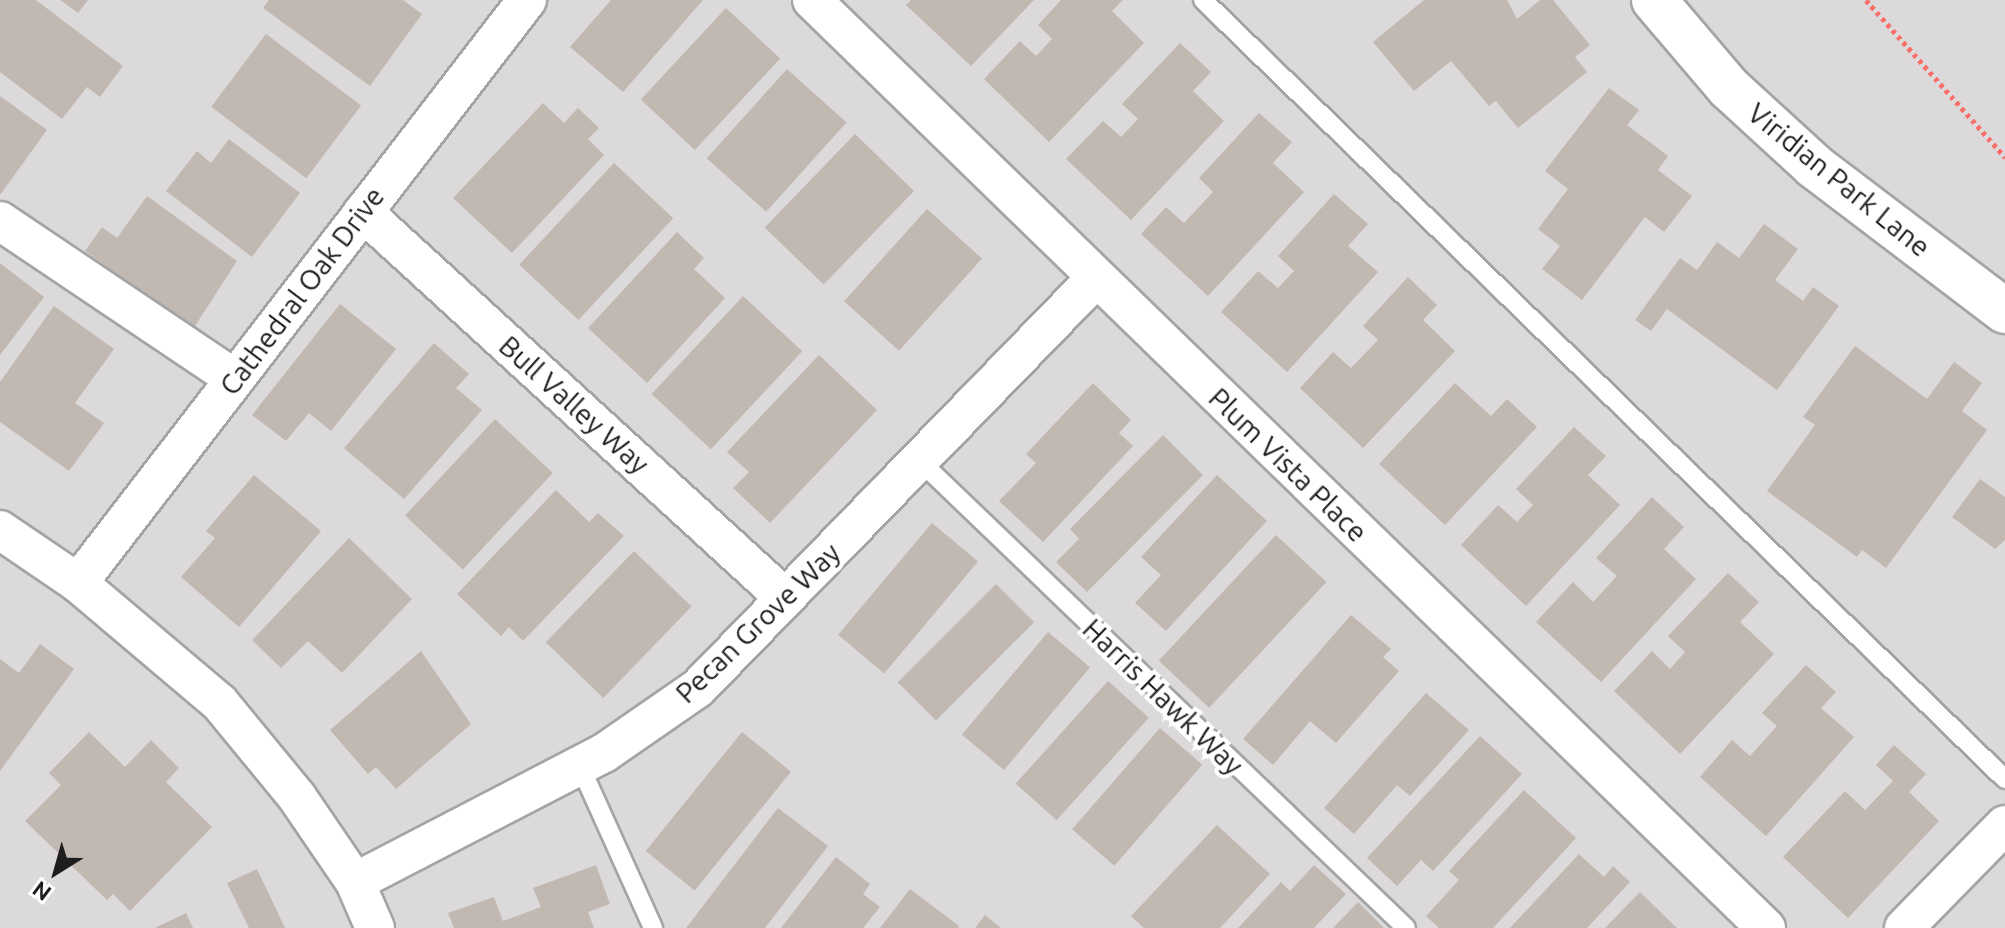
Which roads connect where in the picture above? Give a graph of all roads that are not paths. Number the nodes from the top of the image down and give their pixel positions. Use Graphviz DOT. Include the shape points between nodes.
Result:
graph roads {
  1 [pos="527,0"];
  2 [pos="812,0"];
  3 [pos="1203,0"];
  4 [pos="1654,0"];
  5 [pos="363,212"];
  6 [pos="0,221"];
  7 [pos="1096,278"];
  8 [pos="2005,311"];
  9 [pos="235,379"];
  10 [pos="922,463"];
  11 [pos="0,530"];
  12 [pos="78,583"];
  13 [pos="785,598"];
  14 [pos="580,766"];
  15 [pos="2005,779"];
  16 [pos="2005,825"];
  17 [pos="355,882"];
  18 [pos="375,928"];
  19 [pos="653,928"];
  20 [pos="1406,928"];
  21 [pos="1766,928"];
  22 [pos="1904,928"];
  1 -- 5 [label="street, Cathedral Oak Drive"];
  2 -- 7 [label="street, Plum Vista Place"];
  3 -- 15 [label="lane"];
  4 -- 8 [label="street, Viridian Park Lane" via="1729,88 1814,166"];
  5 -- 9 [label="street, Cathedral Oak Drive"];
  5 -- 13 [label="street, Bull Valley Way"];
  6 -- 9 [label="street"];
  7 -- 10 [label="street, Pecan Grove Way"];
  7 -- 21 [label="street, Plum Vista Place"];
  9 -- 12 [label="street, Cathedral Oak Drive"];
  10 -- 13 [label="street, Pecan Grove Way"];
  10 -- 20 [label="lane, Harris Hawk Way"];
  11 -- 12 [label="street"];
  12 -- 17 [label="street" via="219,702"];
  13 -- 14 [label="street, Pecan Grove Way" via="698,688"];
  14 -- 17 [label="street, Pecan Grove Way"];
  14 -- 19 [label="lane"];
  16 -- 22 [label="street"];
  17 -- 18 [label="street"];
}
